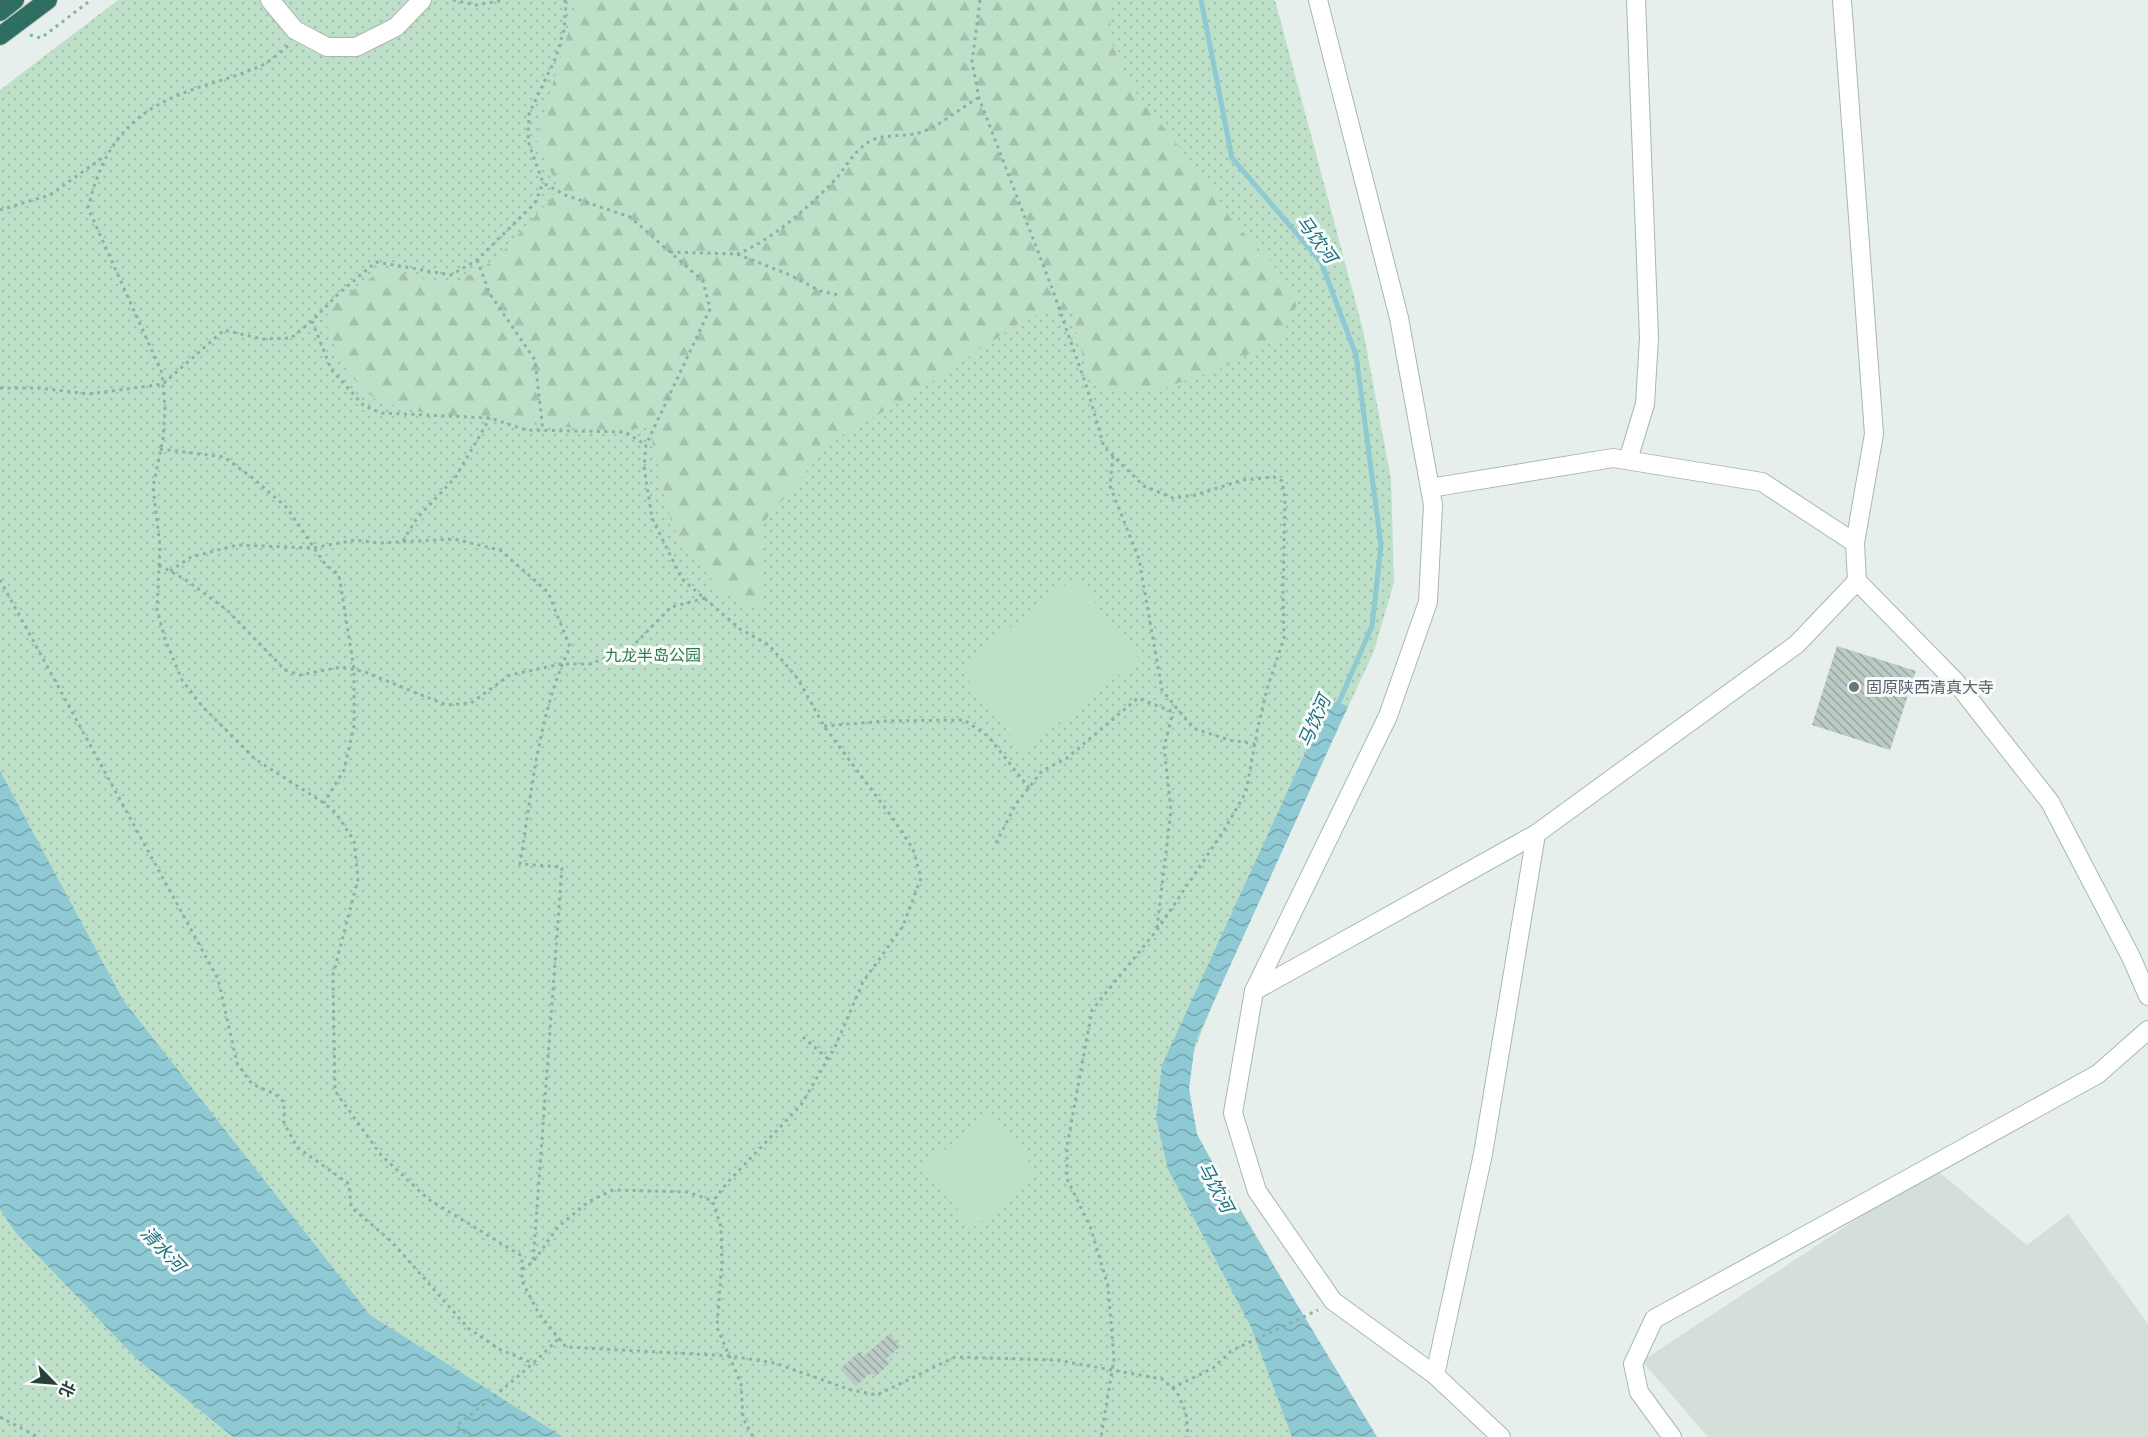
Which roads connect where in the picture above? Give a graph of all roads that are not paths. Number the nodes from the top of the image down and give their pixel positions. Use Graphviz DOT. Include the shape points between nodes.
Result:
graph roads {
  1 [pos="15,0"];
  2 [pos="48,0"];
  3 [pos="270,0"];
  4 [pos="422,0"];
  5 [pos="1317,0"];
  6 [pos="1636,0"];
  7 [pos="1842,0"];
  8 [pos="2,23"];
  9 [pos="1628,460"];
  10 [pos="1430,488"];
  11 [pos="1855,543"];
  12 [pos="1857,582"];
  13 [pos="1536,834"];
  14 [pos="1254,991"];
  15 [pos="2148,996"];
  16 [pos="2148,1030"];
  17 [pos="1435,1375"];
  18 [pos="1667,1435"];
  19 [pos="1501,1437"];
  1 -- 8 [label="highway"];
  2 -- 8 [label="highway"];
  3 -- 4 [label="street" via="303,35 327,46 356,47 396,27"];
  5 -- 10 [label="street" via="1399,318"];
  6 -- 9 [label="street" via="1649,338 1645,404"];
  7 -- 11 [label="street" via="1874,434"];
  9 -- 10 [label="street" via="1613,458"];
  9 -- 11 [label="street" via="1762,482"];
  10 -- 14 [label="street" via="1433,505 1428,602 1388,716"];
  11 -- 12 [label="street"];
  12 -- 13 [label="street" via="1797,644"];
  12 -- 15 [label="street" via="1955,681 2050,802"];
  13 -- 14 [label="street"];
  13 -- 17 [label="street" via="1483,1154"];
  14 -- 17 [label="street" via="1233,1113 1257,1191 1333,1301"];
  16 -- 18 [label="street" via="2098,1074 1654,1319 1633,1364 1639,1392"];
  17 -- 19 [label="street"];
}
